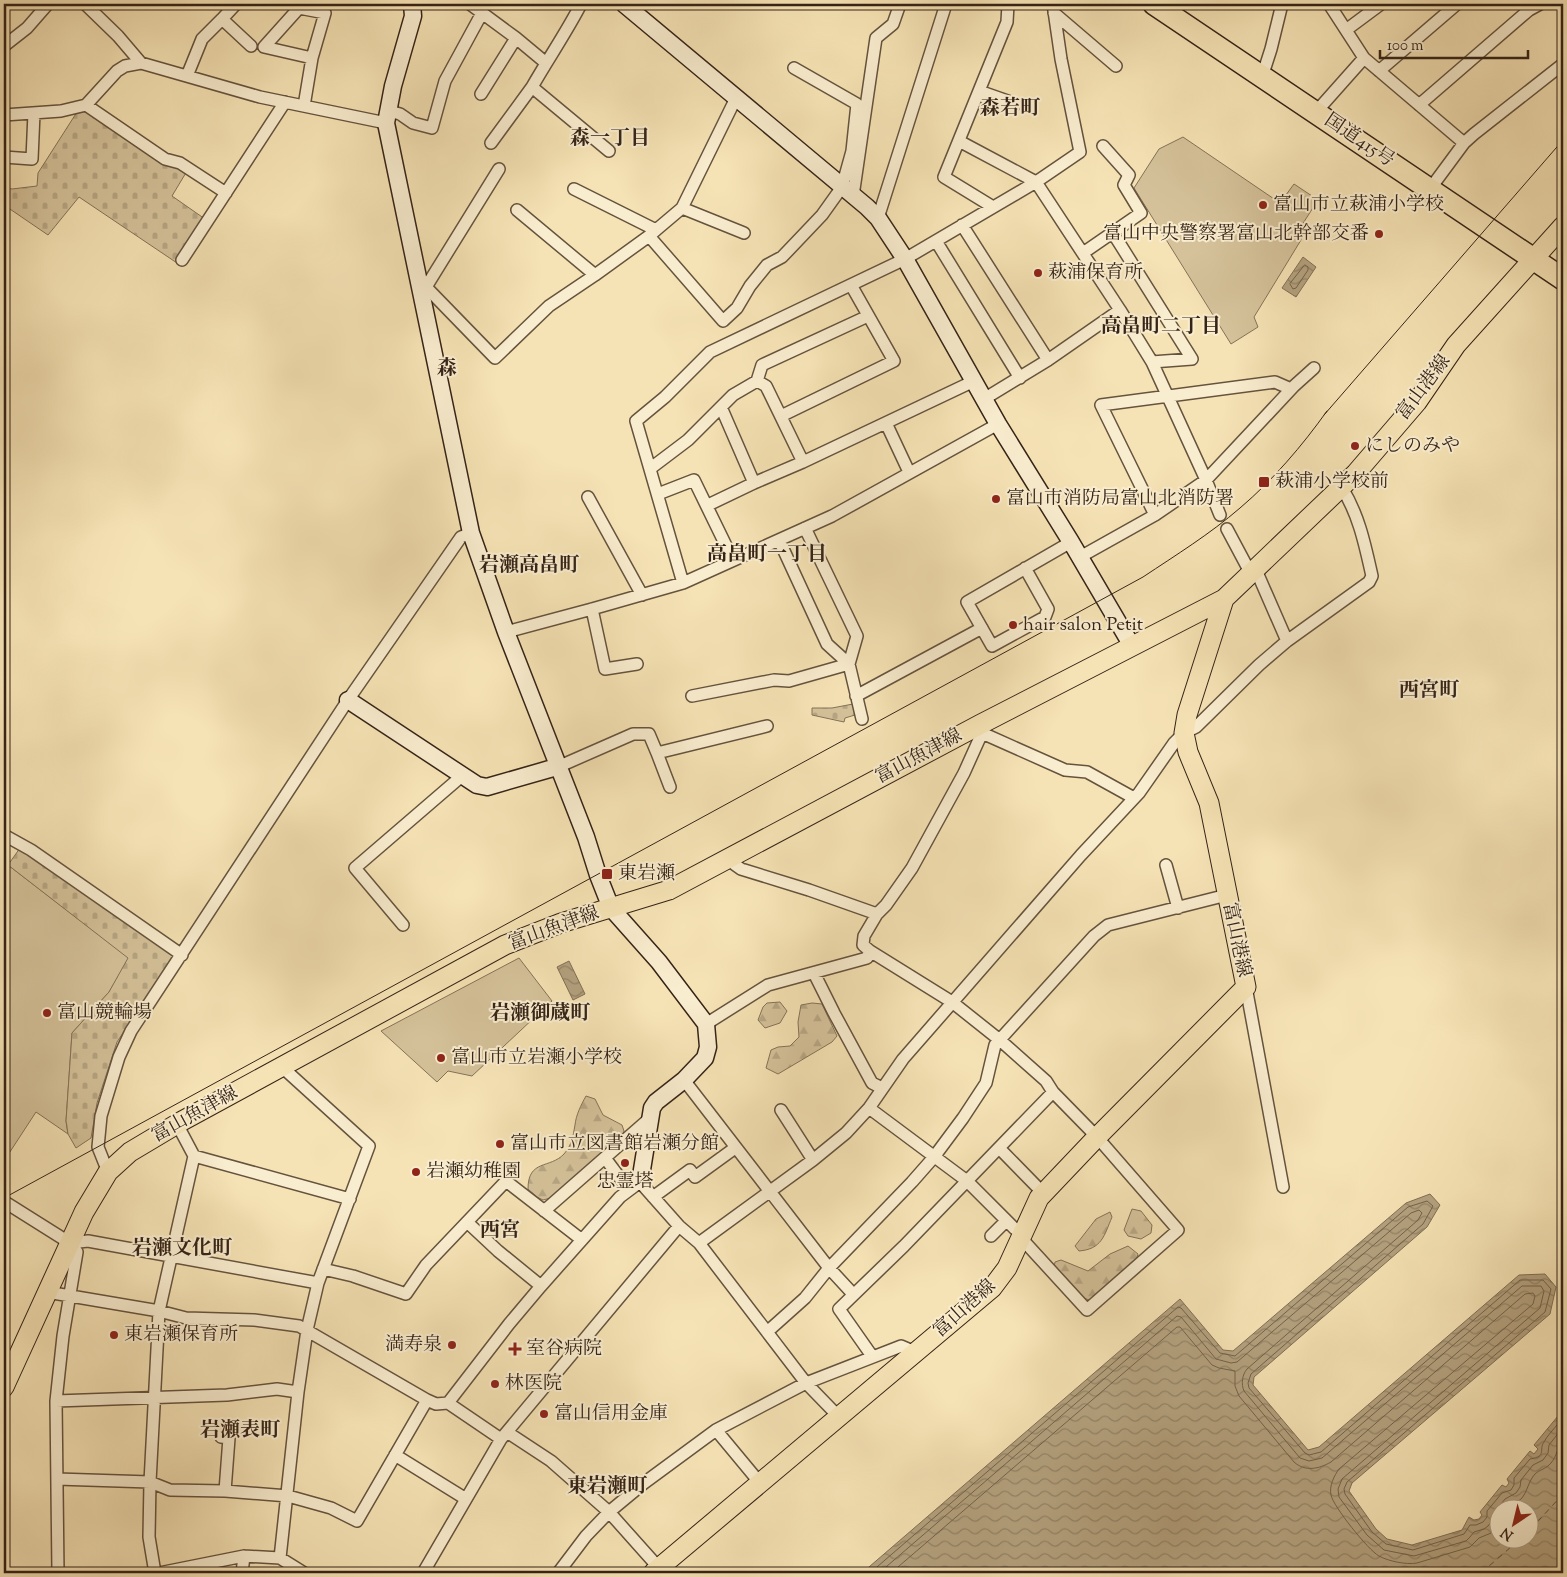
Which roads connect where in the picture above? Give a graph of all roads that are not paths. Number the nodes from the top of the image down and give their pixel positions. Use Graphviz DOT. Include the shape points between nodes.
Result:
graph roads {
  1 [pos="48,4"];
  2 [pos="85,4"];
  3 [pos="236,4"];
  4 [pos="470,4"];
  5 [pos="581,4"];
  6 [pos="900,4"];
  7 [pos="946,4"];
  8 [pos="1008,4"];
  9 [pos="1282,4"];
  10 [pos="1328,4"];
  11 [pos="1380,4"];
  12 [pos="1457,4"];
  13 [pos="1540,4"];
  14 [pos="1166,6"];
  15 [pos="633,7"];
  16 [pos="1527,7"];
  17 [pos="326,8"];
  18 [pos="415,8"];
  19 [pos="1053,8"];
  20 [pos="482,13"];
  21 [pos="222,19"];
  22 [pos="1346,30"];
  23 [pos="516,38"];
  24 [pos="4,46"];
  25 [pos="251,46"];
  26 [pos="312,58"];
  27 [pos="1364,58"];
  28 [pos="141,63"];
  29 [pos="546,63"];
  30 [pos="1563,64"];
  31 [pos="1116,66"];
  32 [pos="794,68"];
  33 [pos="1264,70"];
  34 [pos="1379,71"];
  35 [pos="187,76"];
  36 [pos="532,87"];
  37 [pos="979,91"];
  38 [pos="481,94"];
  39 [pos="736,98"];
  40 [pos="285,102"];
  41 [pos="1016,104"];
  42 [pos="86,105"];
  43 [pos="1419,105"];
  44 [pos="304,106"];
  45 [pos="1319,108"];
  46 [pos="34,113"];
  47 [pos="4,115"];
  48 [pos="388,117"];
  49 [pos="958,141"];
  50 [pos="491,143"];
  51 [pos="1464,144"];
  52 [pos="1103,146"];
  53 [pos="609,151"];
  54 [pos="4,157"];
  55 [pos="499,169"];
  56 [pos="1036,182"];
  57 [pos="1433,185"];
  58 [pos="574,189"];
  59 [pos="848,191"];
  60 [pos="226,193"];
  61 [pos="993,207"];
  62 [pos="682,208"];
  63 [pos="517,210"];
  64 [pos="878,218"];
  65 [pos="962,225"];
  66 [pos="1563,226"];
  67 [pos="653,233"];
  68 [pos="744,233"];
  69 [pos="1113,233"];
  70 [pos="936,241"];
  71 [pos="1083,253"];
  72 [pos="1538,255"];
  73 [pos="904,259"];
  74 [pos="182,260"];
  75 [pos="1563,264"];
  76 [pos="595,275"];
  77 [pos="1563,279"];
  78 [pos="852,284"];
  79 [pos="423,287"];
  80 [pos="1120,310"];
  81 [pos="868,316"];
  82 [pos="1048,360"];
  83 [pos="1152,362"];
  84 [pos="1314,368"];
  85 [pos="1020,378"];
  86 [pos="758,381"];
  87 [pos="974,382"];
  88 [pos="1291,389"];
  89 [pos="1168,398"];
  90 [pos="984,399"];
  91 [pos="721,408"];
  92 [pos="781,416"];
  93 [pos="886,424"];
  94 [pos="998,424"];
  95 [pos="803,462"];
  96 [pos="651,468"];
  97 [pos="908,472"];
  98 [pos="1206,480"];
  99 [pos="754,483"];
  100 [pos="1342,488"];
  101 [pos="658,494"];
  102 [pos="588,497"];
  103 [pos="708,505"];
  104 [pos="1155,515"];
  105 [pos="1220,515"];
  106 [pos="805,528"];
  107 [pos="1227,528"];
  108 [pos="471,533"];
  109 [pos="779,540"];
  110 [pos="1071,542"];
  111 [pos="1080,556"];
  112 [pos="733,560"];
  113 [pos="1025,568"];
  114 [pos="1254,572"];
  115 [pos="683,583"];
  116 [pos="642,596"];
  117 [pos="1224,599"];
  118 [pos="592,609"];
  119 [pos="982,628"];
  120 [pos="506,632"];
  121 [pos="1287,641"];
  122 [pos="1132,646"];
  123 [pos="637,664"];
  124 [pos="849,664"];
  125 [pos="692,696"];
  126 [pos="856,696"];
  127 [pos="348,700"];
  128 [pos="862,719"];
  129 [pos="767,726"];
  130 [pos="982,729"];
  131 [pos="1184,733"];
  132 [pos="657,753"];
  133 [pos="560,766"];
  134 [pos="463,775"];
  135 [pos="670,787"];
  136 [pos="1134,798"];
  137 [pos="4,835"];
  138 [pos="727,860"];
  139 [pos="1166,864"];
  140 [pos="1227,895"];
  141 [pos="611,908"];
  142 [pos="1178,908"];
  143 [pos="877,914"];
  144 [pos="404,925"];
  145 [pos="870,951"];
  146 [pos="182,955"];
  147 [pos="814,973"];
  148 [pos="1246,987"];
  149 [pos="952,1002"];
  150 [pos="706,1024"];
  151 [pos="1001,1041"];
  152 [pos="282,1067"];
  153 [pos="684,1080"];
  154 [pos="882,1088"];
  155 [pos="1053,1092"];
  156 [pos="869,1108"];
  157 [pos="781,1110"];
  158 [pos="649,1119"];
  159 [pos="177,1124"];
  160 [pos="1097,1137"];
  161 [pos="735,1148"];
  162 [pos="999,1148"];
  163 [pos="194,1156"];
  164 [pos="934,1157"];
  165 [pos="605,1158"];
  166 [pos="813,1160"];
  167 [pos="108,1172"];
  168 [pos="967,1181"];
  169 [pos="635,1186"];
  170 [pos="1283,1187"];
  171 [pos="769,1192"];
  172 [pos="1044,1194"];
  173 [pos="653,1198"];
  174 [pos="350,1200"];
  175 [pos="4,1207"];
  176 [pos="544,1211"];
  177 [pos="1006,1221"];
  178 [pos="467,1222"];
  179 [pos="679,1226"];
  180 [pos="991,1236"];
  181 [pos="1023,1237"];
  182 [pos="582,1240"];
  183 [pos="70,1243"];
  184 [pos="699,1243"];
  185 [pos="170,1257"];
  186 [pos="829,1268"];
  187 [pos="323,1269"];
  188 [pos="318,1284"];
  189 [pos="541,1286"];
  190 [pos="47,1292"];
  191 [pos="853,1294"];
  192 [pos="70,1296"];
  193 [pos="159,1311"];
  194 [pos="307,1330"];
  195 [pos="766,1332"];
  196 [pos="915,1352"];
  197 [pos="872,1356"];
  198 [pos="9,1364"];
  199 [pos="806,1383"];
  200 [pos="4,1387"];
  201 [pos="298,1392"];
  202 [pos="154,1398"];
  203 [pos="427,1400"];
  204 [pos="56,1401"];
  205 [pos="448,1403"];
  206 [pos="838,1416"];
  207 [pos="716,1430"];
  208 [pos="504,1435"];
  209 [pos="221,1438"];
  210 [pos="395,1455"];
  211 [pos="57,1479"];
  212 [pos="150,1482"];
  213 [pos="760,1483"];
  214 [pos="225,1491"];
  215 [pos="288,1496"];
  216 [pos="466,1499"];
  217 [pos="608,1512"];
  218 [pos="244,1556"];
  219 [pos="280,1558"];
  220 [pos="656,1571"];
  221 [pos="58,1573"];
  222 [pos="154,1573"];
  223 [pos="159,1573"];
  224 [pos="242,1573"];
  225 [pos="304,1573"];
  226 [pos="423,1573"];
  227 [pos="558,1573"];
  1 -- 24 [label="street" via="27,28"];
  2 -- 28 [label="street"];
  3 -- 21 [label="street"];
  4 -- 20 [label="street"];
  5 -- 29 [label="street"];
  6 -- 59 [label="street" via="894,24 876,38"];
  7 -- 64 [label="street"];
  8 -- 37 [label="street" via="1007,22"];
  9 -- 33 [label="street"];
  10 -- 22 [label="street"];
  11 -- 22 [label="street"];
  12 -- 34 [label="street"];
  13 -- 16 [label="street"];
  14 -- 33 [label="highway, 国道415号"];
  15 -- 39 [label="street"];
  16 -- 43 [label="street"];
  17 -- 26 [label="street"];
  17 -- 26 [label="street" via="299,8 264,47"];
  18 -- 48 [label="street"];
  19 -- 31 [label="street"];
  19 -- 56 [label="street" via="1080,152"];
  20 -- 23 [label="street"];
  20 -- 48 [label="street" via="445,81 432,128 413,123 400,114"];
  21 -- 25 [label="street"];
  21 -- 35 [label="street" via="202,39"];
  22 -- 27 [label="street"];
  23 -- 29 [label="street"];
  23 -- 38 [label="street"];
  26 -- 44 [label="street"];
  27 -- 34 [label="street"];
  27 -- 45 [label="street"];
  28 -- 35 [label="street"];
  28 -- 42 [label="street" via="117,71"];
  29 -- 36 [label="street"];
  30 -- 51 [label="street"];
  32 -- 59 [label="street" via="857,104"];
  33 -- 45 [label="highway, 国道415号"];
  34 -- 43 [label="street"];
  35 -- 40 [label="street"];
  36 -- 50 [label="street"];
  36 -- 53 [label="street"];
  37 -- 41 [label="street"];
  37 -- 49 [label="street"];
  39 -- 59 [label="street"];
  39 -- 62 [label="street"];
  40 -- 44 [label="street"];
  40 -- 60 [label="street"];
  42 -- 46 [label="street"];
  42 -- 60 [label="street" via="166,160 180,163"];
  43 -- 51 [label="street"];
  44 -- 48 [label="street"];
  45 -- 57 [label="highway, 国道415号" via="1412,163"];
  46 -- 47 [label="street"];
  46 -- 54 [label="street" via="32,159"];
  48 -- 79 [label="street"];
  49 -- 56 [label="street"];
  49 -- 61 [label="street" via="944,177"];
  51 -- 57 [label="street"];
  52 -- 69 [label="street" via="1129,175 1124,185 1141,213"];
  55 -- 79 [label="street"];
  56 -- 61 [label="street"];
  56 -- 71 [label="street"];
  57 -- 72 [label="highway, 国道415号"];
  58 -- 67 [label="street"];
  59 -- 64 [label="street"];
  59 -- 67 [label="street" via="782,256 767,265 737,308 723,321"];
  60 -- 74 [label="street"];
  61 -- 65 [label="street"];
  62 -- 67 [label="street"];
  62 -- 68 [label="street"];
  63 -- 76 [label="street"];
  64 -- 73 [label="street"];
  65 -- 70 [label="street"];
  65 -- 82 [label="street"];
  66 -- 72 [label="main road, 富山港線"];
  67 -- 76 [label="street"];
  69 -- 71 [label="street"];
  69 -- 83 [label="street" via="1192,359"];
  70 -- 73 [label="street"];
  70 -- 85 [label="street"];
  71 -- 80 [label="street"];
  72 -- 75 [label="highway, 国道415号"];
  72 -- 77 [label="highway, 国道415号"];
  72 -- 100 [label="main road, 富山港線" via="1456,345 1417,402"];
  73 -- 78 [label="street"];
  73 -- 87 [label="street"];
  76 -- 79 [label="street" via="550,306 495,358"];
  78 -- 81 [label="street"];
  78 -- 96 [label="street" via="710,352 636,421"];
  79 -- 108 [label="street"];
  80 -- 82 [label="street"];
  80 -- 83 [label="street"];
  81 -- 86 [label="street" via="762,365"];
  81 -- 92 [label="street" via="894,361"];
  82 -- 85 [label="street"];
  83 -- 89 [label="street"];
  84 -- 88 [label="street"];
  85 -- 90 [label="street"];
  86 -- 91 [label="street" via="733,395"];
  86 -- 92 [label="street" via="766,386"];
  87 -- 90 [label="street"];
  87 -- 93 [label="street"];
  88 -- 89 [label="street" via="1275,382"];
  88 -- 98 [label="street"];
  89 -- 98 [label="street"];
  89 -- 104 [label="street" via="1101,405"];
  90 -- 94 [label="street"];
  91 -- 96 [label="street" via="688,440"];
  91 -- 99 [label="street"];
  92 -- 95 [label="street"];
  93 -- 95 [label="street"];
  93 -- 97 [label="street"];
  94 -- 97 [label="street"];
  94 -- 110 [label="street"];
  95 -- 99 [label="street"];
  96 -- 101 [label="street"];
  97 -- 106 [label="street"];
  98 -- 104 [label="street"];
  98 -- 105 [label="street"];
  99 -- 103 [label="street"];
  100 -- 114 [label="main road, 富山港線"];
  100 -- 121 [label="street" via="1358,519 1372,576 1369,582"];
  101 -- 103 [label="street" via="694,480"];
  101 -- 115 [label="street"];
  102 -- 116 [label="street"];
  103 -- 112 [label="street"];
  104 -- 111 [label="street"];
  106 -- 109 [label="street"];
  106 -- 124 [label="street" via="856,636"];
  107 -- 114 [label="street"];
  108 -- 120 [label="street"];
  108 -- 127 [label="street" via="461,537"];
  109 -- 112 [label="street"];
  109 -- 124 [label="street" via="827,644"];
  110 -- 111 [label="street"];
  110 -- 113 [label="street"];
  111 -- 122 [label="street"];
  112 -- 115 [label="street"];
  113 -- 119 [label="street" via="967,602"];
  113 -- 119 [label="street" via="1048,609 1045,617 992,646"];
  114 -- 117 [label="main road, 富山港線"];
  114 -- 121 [label="street"];
  115 -- 116 [label="street"];
  116 -- 118 [label="street"];
  117 -- 122 [label="main road, 富山魚津線"];
  117 -- 131 [label="main road, 富山港線"];
  118 -- 120 [label="street"];
  118 -- 123 [label="street" via="605,669"];
  119 -- 126 [label="street"];
  120 -- 133 [label="street"];
  121 -- 131 [label="street" via="1196,727"];
  122 -- 130 [label="main road, 富山魚津線"];
  124 -- 125 [label="street" via="789,681 774,680"];
  124 -- 126 [label="street"];
  126 -- 128 [label="street"];
  127 -- 134 [label="street"];
  127 -- 146 [label="street"];
  129 -- 132 [label="street"];
  130 -- 136 [label="street" via="1064,770 1087,772"];
  130 -- 138 [label="main road, 富山魚津線"];
  130 -- 143 [label="street" via="964,773 912,868"];
  131 -- 136 [label="street"];
  131 -- 140 [label="main road, 富山港線" via="1188,752 1209,803"];
  132 -- 133 [label="street" via="649,734 633,734"];
  132 -- 135 [label="street"];
  133 -- 134 [label="street" via="487,787 477,785"];
  133 -- 141 [label="street"];
  134 -- 144 [label="street" via="355,868"];
  136 -- 149 [label="street"];
  137 -- 146 [label="street"];
  138 -- 141 [label="main road, 富山魚津線" via="669,890"];
  138 -- 143 [label="street" via="741,869"];
  139 -- 142 [label="street"];
  140 -- 142 [label="street"];
  140 -- 148 [label="main road, 富山港線"];
  141 -- 150 [label="street" via="659,962"];
  141 -- 152 [label="main road, 富山魚津線" via="516,940"];
  142 -- 151 [label="street" via="1108,926 1094,936"];
  143 -- 145 [label="street" via="864,936 863,945"];
  145 -- 147 [label="street" via="867,958"];
  145 -- 149 [label="street"];
  146 -- 167 [label="street" via="131,1030 119,1057 101,1116 98,1147"];
  147 -- 150 [label="street" via="768,985"];
  147 -- 154 [label="street" via="872,1083"];
  148 -- 160 [label="main road, 富山港線"];
  148 -- 170 [label="street"];
  149 -- 151 [label="street"];
  149 -- 154 [label="street"];
  150 -- 153 [label="street" via="708,1047 705,1058"];
  151 -- 155 [label="street" via="1046,1081"];
  151 -- 164 [label="street" via="995,1046 986,1083"];
  152 -- 159 [label="main road, 富山魚津線"];
  152 -- 174 [label="street" via="369,1146"];
  153 -- 158 [label="street" via="656,1102"];
  153 -- 161 [label="street"];
  154 -- 156 [label="street"];
  155 -- 160 [label="street"];
  155 -- 162 [label="street"];
  156 -- 164 [label="street"];
  156 -- 166 [label="street" via="846,1133"];
  157 -- 166 [label="street"];
  158 -- 165 [label="street"];
  158 -- 169 [label="street"];
  159 -- 163 [label="street"];
  159 -- 167 [label="main road, 富山魚津線" via="130,1152"];
  160 -- 172 [label="main road, 富山港線"];
  160 -- 181 [label="street" via="1178,1230 1086,1310"];
  161 -- 171 [label="street"];
  161 -- 173 [label="street" via="695,1177 690,1170"];
  162 -- 168 [label="street"];
  162 -- 172 [label="street"];
  163 -- 174 [label="street"];
  163 -- 185 [label="street"];
  164 -- 168 [label="street"];
  164 -- 186 [label="street"];
  165 -- 169 [label="street"];
  165 -- 176 [label="street"];
  166 -- 171 [label="street"];
  167 -- 183 [label="main road, 富山魚津線"];
  168 -- 177 [label="street"];
  168 -- 191 [label="street"];
  169 -- 173 [label="street"];
  169 -- 182 [label="street" via="620,1197"];
  171 -- 184 [label="street"];
  171 -- 186 [label="street"];
  172 -- 181 [label="main road, 富山港線"];
  173 -- 179 [label="street"];
  174 -- 187 [label="street"];
  175 -- 183 [label="street" via="8,1204"];
  176 -- 178 [label="street" via="506,1181"];
  176 -- 182 [label="street"];
  177 -- 180 [label="street"];
  177 -- 181 [label="street"];
  178 -- 187 [label="street" via="426,1266 406,1294"];
  178 -- 189 [label="street"];
  179 -- 184 [label="street"];
  179 -- 208 [label="street"];
  181 -- 196 [label="main road, 富山港線" via="992,1288"];
  182 -- 189 [label="street"];
  183 -- 185 [label="street" via="88,1241"];
  183 -- 190 [label="main road, 富山魚津線"];
  183 -- 192 [label="street" via="77,1252"];
  184 -- 195 [label="street"];
  185 -- 188 [label="street"];
  185 -- 193 [label="street"];
  186 -- 191 [label="street"];
  186 -- 195 [label="street" via="805,1298"];
  187 -- 188 [label="street"];
  188 -- 194 [label="street"];
  189 -- 205 [label="street"];
  190 -- 192 [label="street"];
  190 -- 198 [label="main road, 富山魚津線"];
  191 -- 197 [label="street" via="839,1309"];
  192 -- 193 [label="street"];
  192 -- 204 [label="street"];
  193 -- 194 [label="street" via="186,1318 254,1320"];
  193 -- 202 [label="street"];
  194 -- 201 [label="street"];
  194 -- 203 [label="street"];
  195 -- 199 [label="street"];
  196 -- 197 [label="street" via="901,1346"];
  196 -- 206 [label="main road, 富山港線"];
  197 -- 199 [label="street"];
  198 -- 200 [label="main road, 富山魚津線"];
  199 -- 206 [label="street"];
  199 -- 207 [label="street"];
  201 -- 202 [label="street" via="277,1389"];
  201 -- 215 [label="street"];
  202 -- 204 [label="street"];
  202 -- 212 [label="street"];
  203 -- 205 [label="street" via="436,1404"];
  203 -- 210 [label="street"];
  204 -- 211 [label="street"];
  205 -- 208 [label="street"];
  206 -- 213 [label="main road, 富山港線"];
  207 -- 213 [label="street"];
  207 -- 217 [label="street"];
  208 -- 216 [label="street"];
  208 -- 217 [label="street" via="551,1462"];
  209 -- 214 [label="street" via="229,1438"];
  210 -- 215 [label="street" via="357,1521 331,1508"];
  210 -- 216 [label="street"];
  211 -- 212 [label="street"];
  211 -- 221 [label="street"];
  212 -- 214 [label="street" via="170,1490"];
  212 -- 222 [label="street" via="149,1537"];
  213 -- 220 [label="main road, 富山港線"];
  214 -- 215 [label="street"];
  215 -- 219 [label="street"];
  216 -- 226 [label="street"];
  217 -- 220 [label="street"];
  217 -- 227 [label="street"];
  218 -- 219 [label="street"];
  218 -- 223 [label="street"];
  218 -- 224 [label="street"];
  219 -- 225 [label="street"];
}
